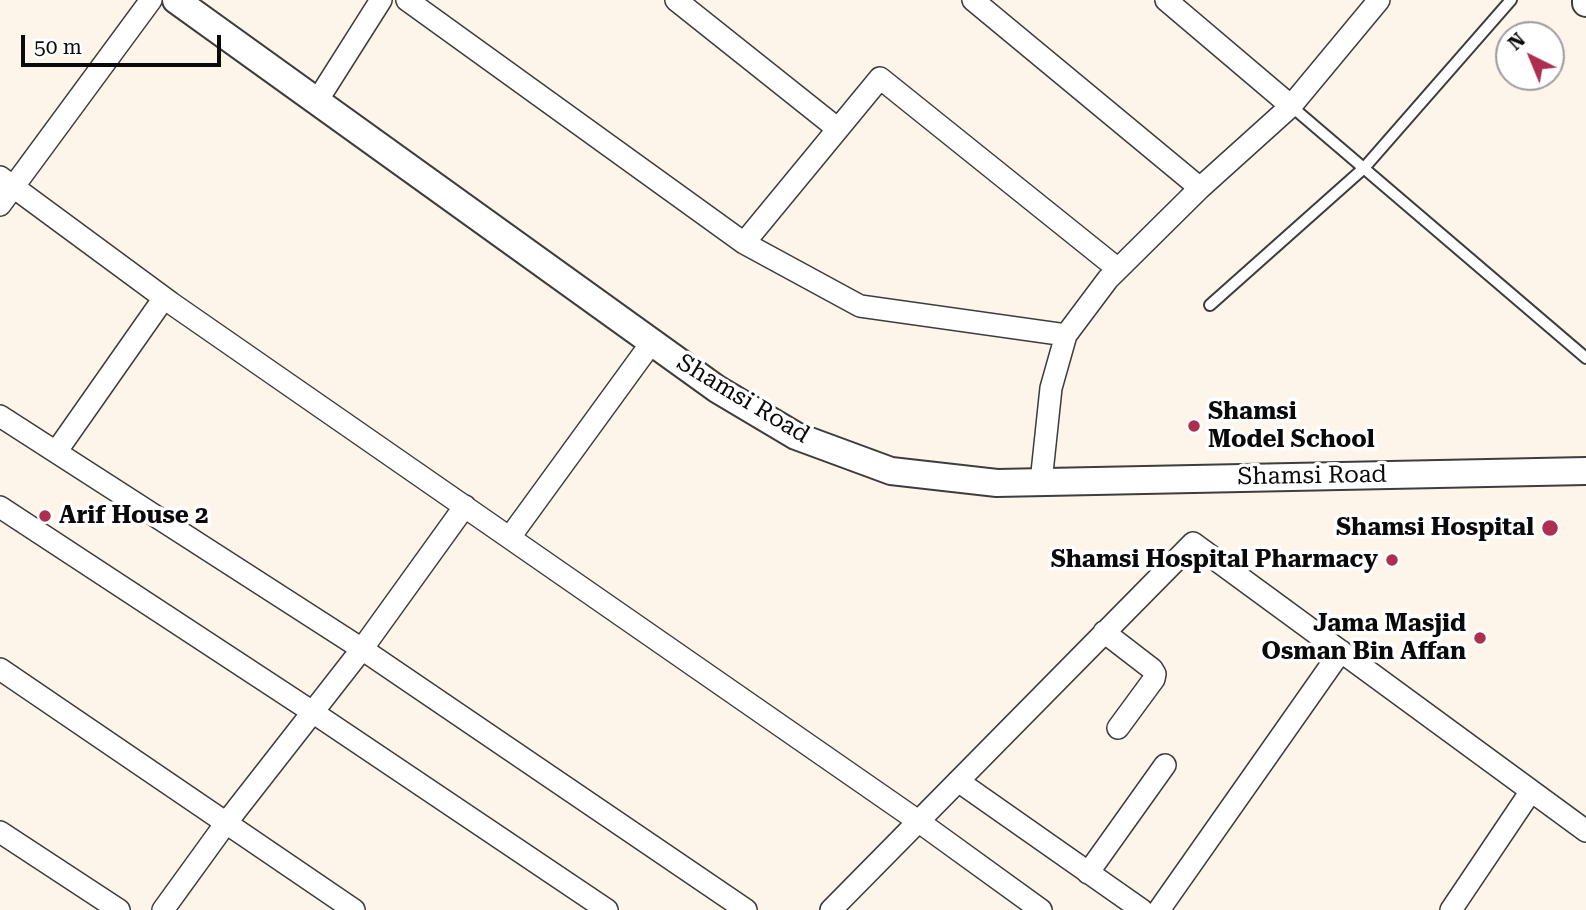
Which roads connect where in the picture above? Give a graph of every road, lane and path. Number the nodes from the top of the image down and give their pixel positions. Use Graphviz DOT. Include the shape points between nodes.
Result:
graph roads {
  1 [pos="151,0"];
  2 [pos="176,0"];
  3 [pos="382,0"];
  4 [pos="407,0"];
  5 [pos="676,0"];
  6 [pos="973,0"];
  7 [pos="1166,0"];
  8 [pos="1379,0"];
  9 [pos="1511,0"];
  10 [pos="317,101"];
  11 [pos="1291,106"];
  12 [pos="838,129"];
  13 [pos="1364,168"];
  14 [pos="7,182"];
  15 [pos="1200,188"];
  16 [pos="0,205"];
  17 [pos="744,243"];
  18 [pos="1118,270"];
  19 [pos="164,298"];
  20 [pos="1210,305"];
  21 [pos="1066,335"];
  22 [pos="652,342"];
  23 [pos="1586,358"];
  24 [pos="0,416"];
  25 [pos="56,452"];
  26 [pos="1586,471"];
  27 [pos="1041,482"];
  28 [pos="465,506"];
  29 [pos="0,507"];
  30 [pos="510,537"];
  31 [pos="1104,632"];
  32 [pos="362,649"];
  33 [pos="1341,651"];
  34 [pos="0,669"];
  35 [pos="314,713"];
  36 [pos="1118,728"];
  37 [pos="1165,765"];
  38 [pos="958,780"];
  39 [pos="1531,791"];
  40 [pos="918,821"];
  41 [pos="226,823"];
  42 [pos="1586,831"];
  43 [pos="0,832"];
  44 [pos="1088,873"];
  45 [pos="835,909"];
  46 [pos="119,910"];
  47 [pos="163,910"];
  48 [pos="354,910"];
  49 [pos="607,910"];
  50 [pos="746,910"];
  51 [pos="1041,910"];
  52 [pos="1142,910"];
  53 [pos="1159,910"];
  54 [pos="1451,910"];
  1 -- 14 [label="street"];
  2 -- 10 [label="street, Shamsi Road"];
  3 -- 10 [label="street"];
  4 -- 17 [label="street"];
  5 -- 12 [label="street"];
  6 -- 15 [label="street"];
  7 -- 11 [label="street"];
  8 -- 11 [label="street"];
  9 -- 13 [label="lane"];
  10 -- 22 [label="street, Shamsi Road"];
  11 -- 13 [label="lane"];
  11 -- 15 [label="street"];
  12 -- 17 [label="street"];
  12 -- 18 [label="street" via="880,78"];
  13 -- 20 [label="lane"];
  13 -- 23 [label="lane"];
  14 -- 16 [label="street"];
  14 -- 19 [label="street"];
  15 -- 18 [label="street"];
  17 -- 21 [label="street" via="860,306"];
  18 -- 21 [label="street"];
  19 -- 25 [label="street"];
  19 -- 28 [label="street"];
  21 -- 27 [label="street" via="1051,388"];
  22 -- 27 [label="street, Shamsi Road" via="717,389 796,436 879,467 997,483"];
  22 -- 30 [label="street"];
  24 -- 25 [label="street"];
  25 -- 32 [label="street"];
  26 -- 27 [label="street, Shamsi Road"];
  28 -- 30 [label="street"];
  28 -- 32 [label="street"];
  29 -- 35 [label="street"];
  30 -- 40 [label="street"];
  31 -- 33 [label="street" via="1194,542"];
  31 -- 36 [label="street" via="1155,674"];
  31 -- 38 [label="street"];
  32 -- 35 [label="street"];
  32 -- 50 [label="street"];
  33 -- 39 [label="street"];
  33 -- 53 [label="street"];
  34 -- 41 [label="street"];
  35 -- 41 [label="street"];
  35 -- 49 [label="street"];
  37 -- 44 [label="street"];
  38 -- 40 [label="street"];
  38 -- 44 [label="street"];
  39 -- 42 [label="street"];
  39 -- 54 [label="street"];
  40 -- 45 [label="street"];
  40 -- 51 [label="street"];
  41 -- 47 [label="street"];
  41 -- 48 [label="street"];
  43 -- 46 [label="street"];
  44 -- 52 [label="street"];
}
